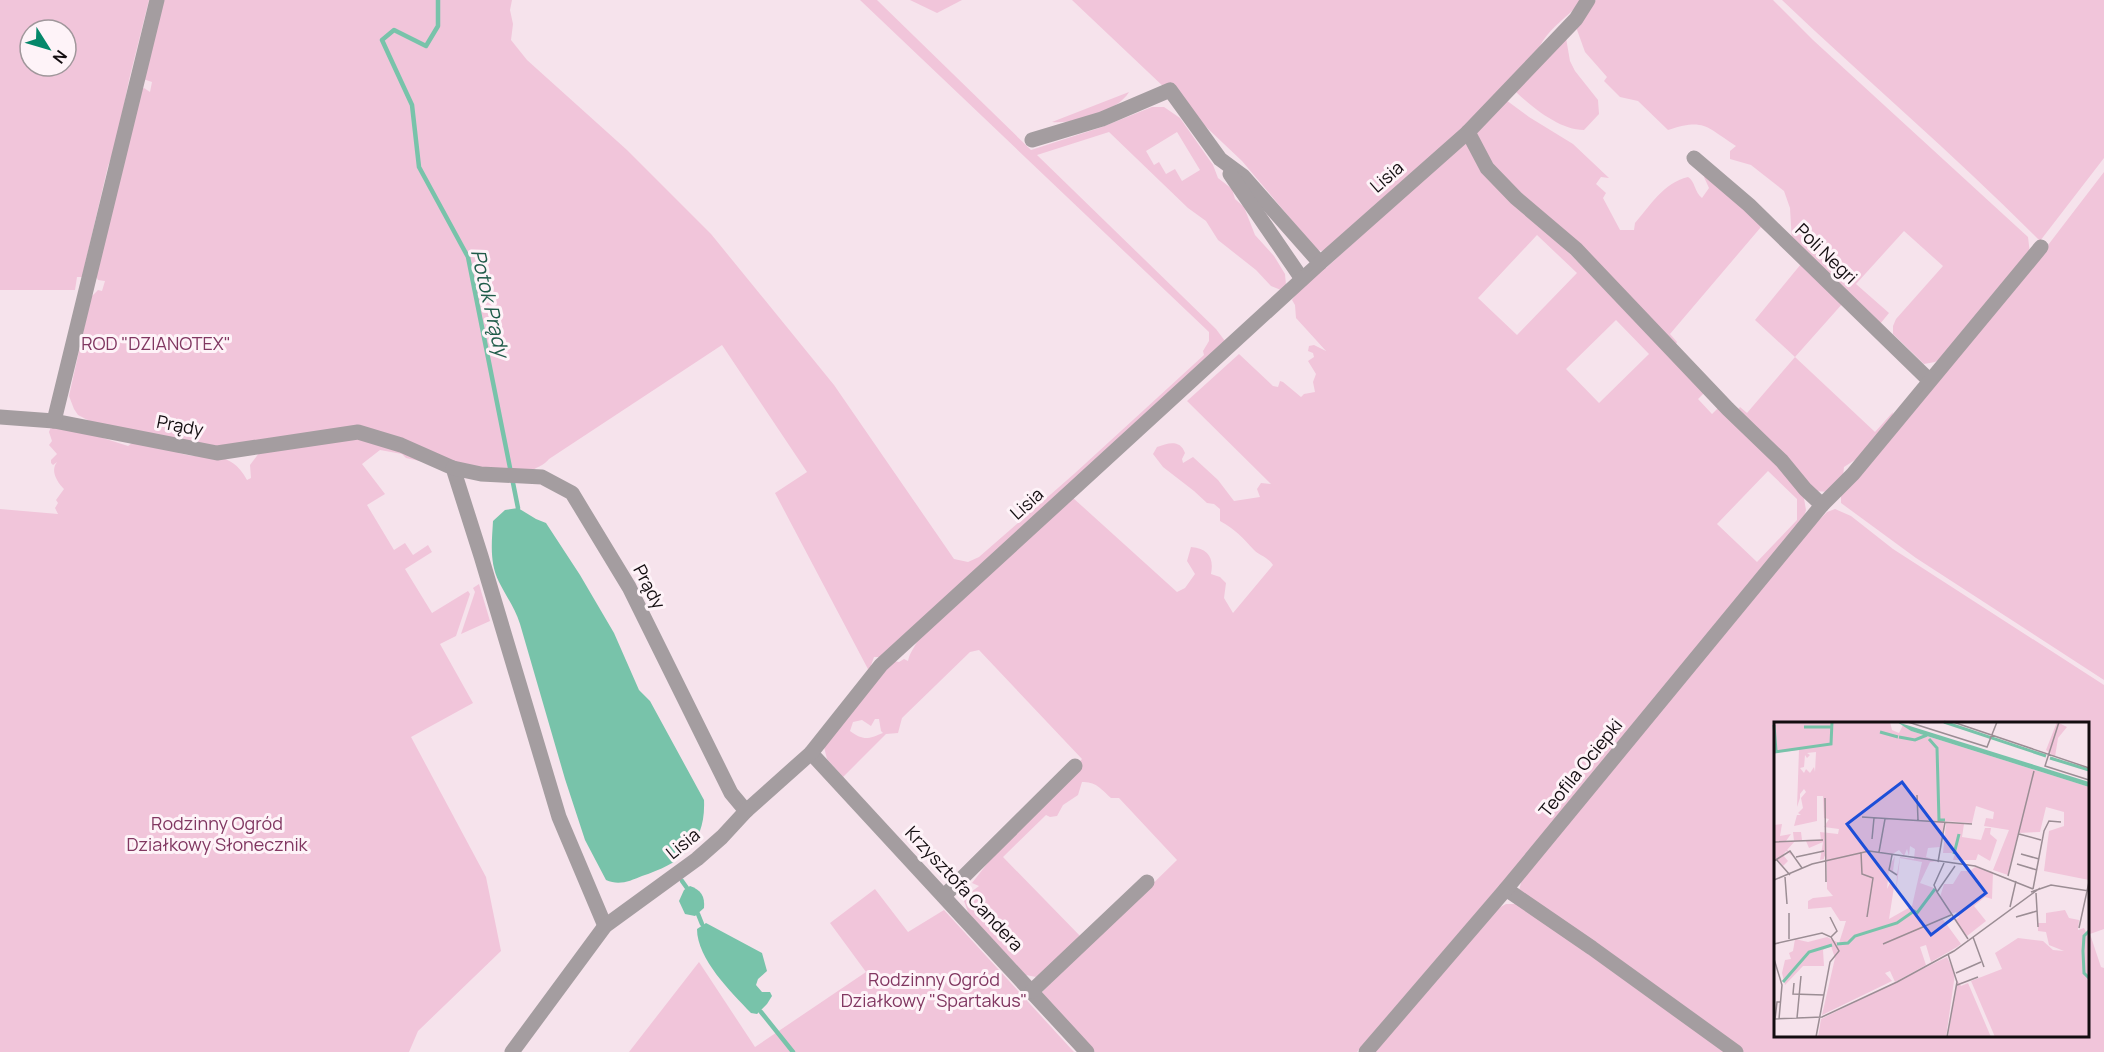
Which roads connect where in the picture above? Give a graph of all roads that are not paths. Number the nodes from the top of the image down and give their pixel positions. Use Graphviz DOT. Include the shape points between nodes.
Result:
graph roads {
  1 [pos="157,0"];
  2 [pos="1588,0"];
  3 [pos="1468,132"];
  4 [pos="1032,140"];
  5 [pos="1694,158"];
  6 [pos="1220,159"];
  7 [pos="2041,247"];
  8 [pos="1320,263"];
  9 [pos="1302,279"];
  10 [pos="1929,380"];
  11 [pos="0,417"];
  12 [pos="54,421"];
  13 [pos="453,468"];
  14 [pos="1822,505"];
  15 [pos="811,753"];
  16 [pos="1075,766"];
  17 [pos="746,810"];
  18 [pos="1147,882"];
  19 [pos="1506,889"];
  20 [pos="944,896"];
  21 [pos="604,926"];
  22 [pos="1032,991"];
  23 [pos="512,1052"];
  24 [pos="1087,1052"];
  25 [pos="1366,1052"];
  26 [pos="1736,1052"];
  1 -- 12 [label="street"];
  2 -- 3 [label="street, Lisia" via="1576,19"];
  3 -- 8 [label="street, Lisia"];
  3 -- 14 [label="street" via="1487,168 1576,249"];
  4 -- 6 [label="street" via="1102,119 1170,90"];
  5 -- 10 [label="street, Poli Negri" via="1749,205"];
  6 -- 8 [label="street" via="1244,176"];
  6 -- 9 [label="street"];
  7 -- 10 [label="street, Teofila Ociepki"];
  8 -- 9 [label="street, Lisia"];
  9 -- 15 [label="street, Lisia" via="881,665"];
  10 -- 14 [label="street, Teofila Ociepki" via="1853,474"];
  11 -- 12 [label="street, Prądy"];
  12 -- 13 [label="street, Prądy" via="217,453 358,432"];
  13 -- 17 [label="street, Prądy" via="481,474 542,477 572,493 628,587 731,793"];
  13 -- 21 [label="street" via="559,817"];
  14 -- 19 [label="street, Teofila Ociepki"];
  15 -- 17 [label="street, Lisia"];
  15 -- 20 [label="street, Krzysztofa Candera"];
  16 -- 20 [label="street"];
  17 -- 21 [label="street, Lisia" via="697,859"];
  18 -- 22 [label="street"];
  19 -- 25 [label="street, Teofila Ociepki"];
  19 -- 26 [label="street"];
  20 -- 22 [label="street, Krzysztofa Candera"];
  21 -- 23 [label="street, Lisia"];
  22 -- 24 [label="street, Krzysztofa Candera"];
}
